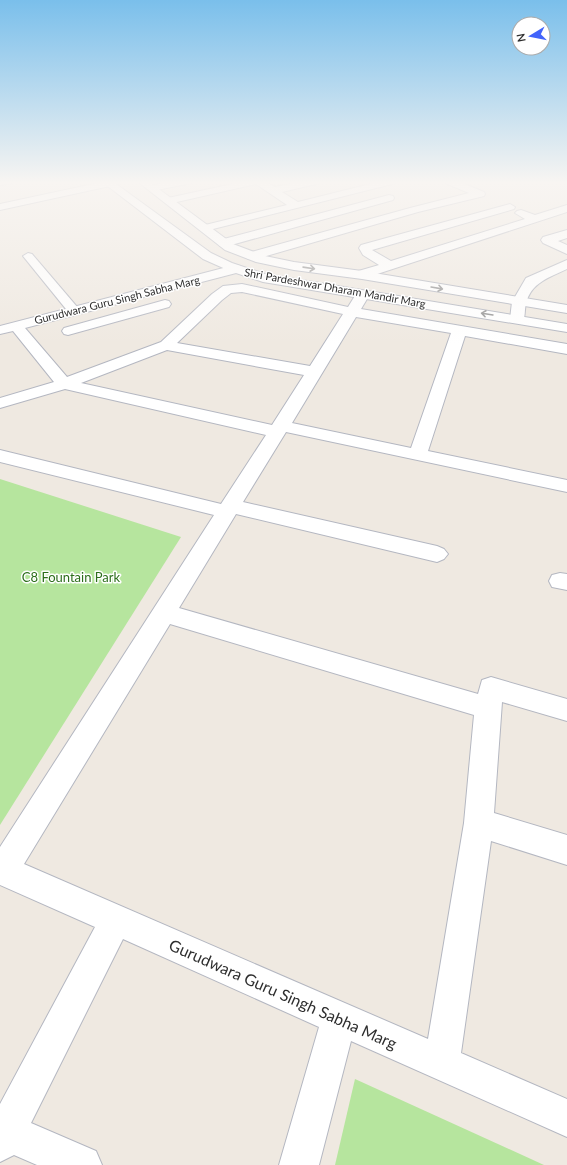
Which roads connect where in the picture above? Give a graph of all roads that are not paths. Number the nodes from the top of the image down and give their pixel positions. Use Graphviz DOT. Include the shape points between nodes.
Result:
graph roads {
  1 [pos="179,235"];
  2 [pos="214,235"];
  3 [pos="255,235"];
  4 [pos="325,235"];
  5 [pos="411,235"];
  6 [pos="483,235"];
  7 [pos="562,235"];
  8 [pos="224,243"];
  9 [pos="567,250"];
  10 [pos="28,256"];
  11 [pos="252,256"];
  12 [pos="567,264"];
  13 [pos="389,265"];
  14 [pos="235,270"];
  15 [pos="359,294"];
  16 [pos="519,302"];
  17 [pos="100,304"];
  18 [pos="165,304"];
  19 [pos="567,310"];
  20 [pos="74,311"];
  21 [pos="113,318"];
  22 [pos="517,319"];
  23 [pos="8,328"];
  24 [pos="567,328"];
  25 [pos="460,330"];
  26 [pos="68,331"];
  27 [pos="166,345"];
  28 [pos="567,349"];
  29 [pos="315,372"];
  30 [pos="64,384"];
  31 [pos="0,403"];
  32 [pos="279,429"];
  33 [pos="418,455"];
  34 [pos="0,456"];
  35 [pos="567,486"];
  36 [pos="229,509"];
  37 [pos="437,554"];
  38 [pos="164,613"];
  39 [pos="488,708"];
  40 [pos="567,710"];
  41 [pos="479,822"];
  42 [pos="567,850"];
  43 [pos="2,869"];
  44 [pos="116,920"];
  45 [pos="339,1018"];
  46 [pos="442,1063"];
  47 [pos="567,1118"];
  48 [pos="2,1135"];
  49 [pos="82,1165"];
  50 [pos="299,1165"];
  1 -- 14 [label="street, Shri Pardeshwar Dharam Mandir Marg" via="207,256"];
  2 -- 8 [label="street, Shri Pardeshwar Dharam Mandir Marg"];
  3 -- 8 [label="street"];
  4 -- 11 [label="street"];
  5 -- 13 [label="street" via="365,248 367,252"];
  6 -- 13 [label="street"];
  7 -- 9 [label="street" via="547,240"];
  8 -- 11 [label="street, Shri Pardeshwar Dharam Mandir Marg" via="244,255"];
  10 -- 20 [label="lane"];
  11 -- 15 [label="street, Shri Pardeshwar Dharam Mandir Marg, one-way"];
  12 -- 16 [label="street" via="531,281"];
  13 -- 15 [label="street"];
  14 -- 15 [label="street, Shri Pardeshwar Dharam Mandir Marg" via="263,278"];
  14 -- 17 [label="street, Gurudwara Guru Singh Sabha Marg"];
  15 -- 16 [label="street, Shri Pardeshwar Dharam Mandir Marg, one-way"];
  22 -- 15 [label="street, Shri Pardeshwar Dharam Mandir Marg, one-way"];
  15 -- 25 [label="street"];
  15 -- 27 [label="street" via="228,289"];
  15 -- 29 [label="street"];
  16 -- 19 [label="street, Shri Pardeshwar Dharam Mandir Marg"];
  16 -- 22 [label="street"];
  17 -- 20 [label="street, Gurudwara Guru Singh Sabha Marg"];
  17 -- 21 [label="lane"];
  18 -- 21 [label="lane"];
  20 -- 23 [label="street, Gurudwara Guru Singh Sabha Marg"];
  21 -- 26 [label="lane"];
  22 -- 24 [label="street, Shri Pardeshwar Dharam Mandir Marg"];
  23 -- 30 [label="street"];
  25 -- 28 [label="street"];
  25 -- 33 [label="street"];
  27 -- 29 [label="street"];
  27 -- 30 [label="street"];
  29 -- 32 [label="street"];
  30 -- 31 [label="street"];
  30 -- 32 [label="street"];
  32 -- 33 [label="street"];
  32 -- 36 [label="street"];
  33 -- 35 [label="street"];
  34 -- 36 [label="street"];
  36 -- 37 [label="street"];
  36 -- 38 [label="street"];
  38 -- 39 [label="street"];
  38 -- 43 [label="street"];
  39 -- 40 [label="street" via="491,688"];
  39 -- 41 [label="street"];
  41 -- 42 [label="street"];
  41 -- 46 [label="street"];
  43 -- 44 [label="street, Gurudwara Guru Singh Sabha Marg"];
  44 -- 45 [label="street, Gurudwara Guru Singh Sabha Marg"];
  44 -- 48 [label="street"];
  45 -- 46 [label="street, Gurudwara Guru Singh Sabha Marg"];
  45 -- 50 [label="street"];
  46 -- 47 [label="street, Gurudwara Guru Singh Sabha Marg"];
  48 -- 49 [label="street"];
}
